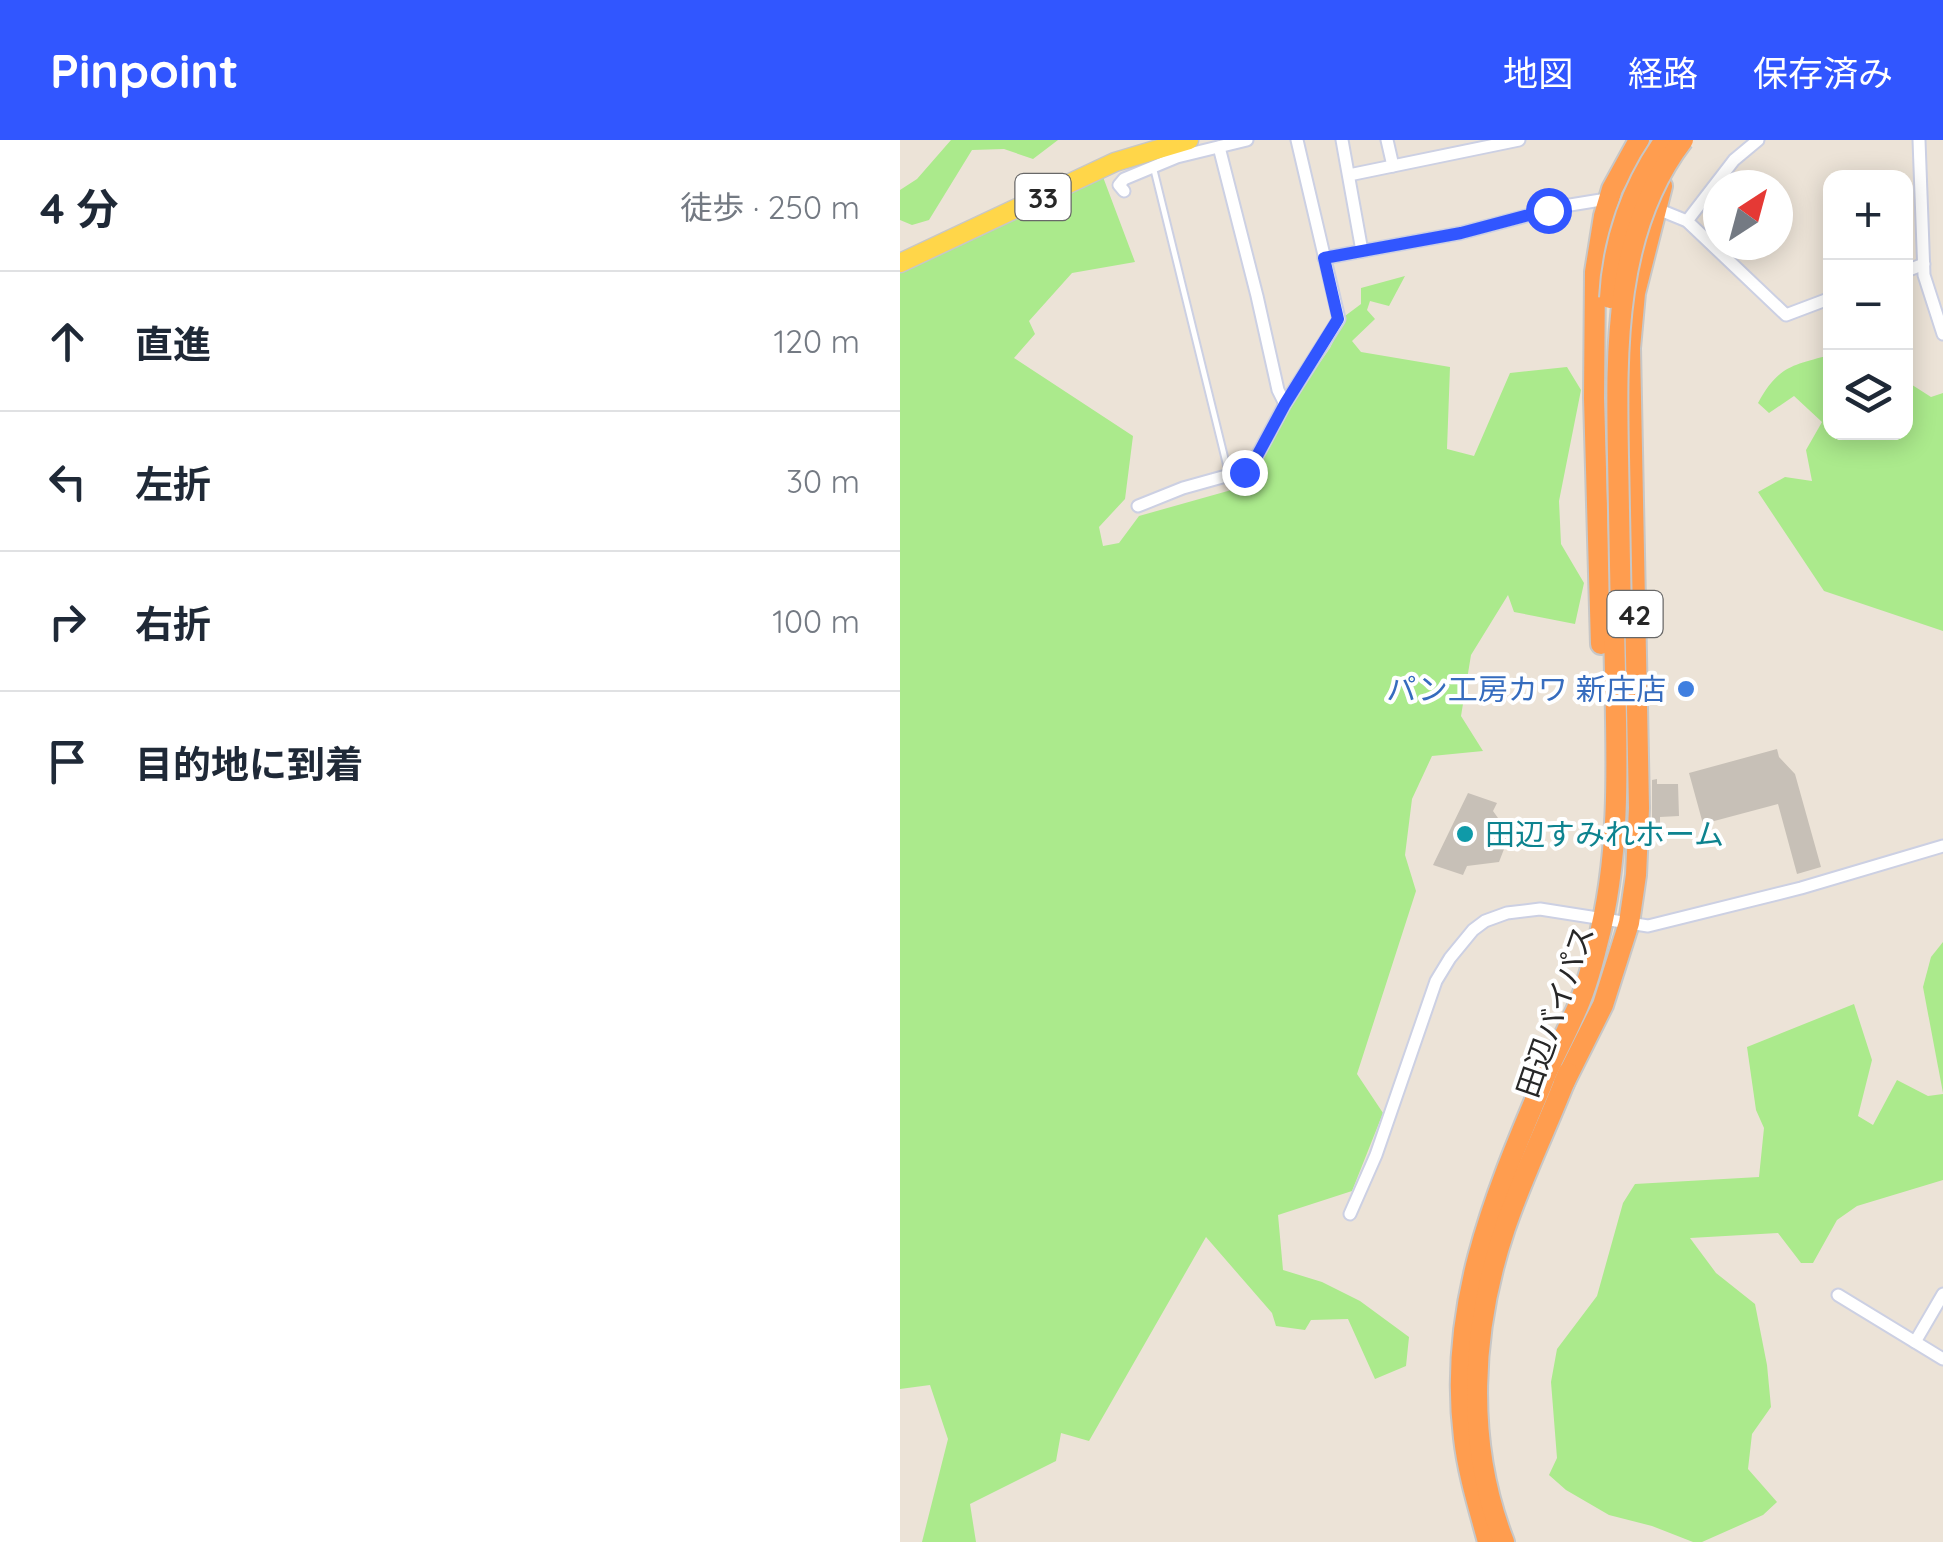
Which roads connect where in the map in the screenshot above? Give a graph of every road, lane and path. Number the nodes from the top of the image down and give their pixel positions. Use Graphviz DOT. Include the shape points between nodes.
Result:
graph roads {
  1 [pos="1189,140"];
  2 [pos="1247,140"];
  3 [pos="1296,140"];
  4 [pos="1342,140"];
  5 [pos="1387,140"];
  6 [pos="1520,140"];
  7 [pos="1638,140"];
  8 [pos="1695,140"];
  9 [pos="1758,140"];
  10 [pos="1918,140"];
  11 [pos="1678,144"];
  12 [pos="1219,146"];
  13 [pos="1394,166"];
  14 [pos="1153,167"];
  15 [pos="1349,174"];
  16 [pos="1124,191"];
  17 [pos="1610,198"];
  18 [pos="1656,209"];
  19 [pos="1687,221"];
  20 [pos="1362,251"];
  21 [pos="1324,258"];
  22 [pos="900,262"];
  23 [pos="1924,264"];
  24 [pos="1913,268"];
  25 [pos="1823,301"];
  26 [pos="1943,334"];
  27 [pos="1285,404"];
  28 [pos="1230,477"];
  29 [pos="1138,506"];
  30 [pos="1943,846"];
  31 [pos="1611,920"];
  32 [pos="1350,1214"];
  33 [pos="1838,1294"];
  34 [pos="1943,1294"];
  35 [pos="1914,1342"];
  36 [pos="1943,1358"];
  37 [pos="1488,1542"];
  38 [pos="1504,1542"];
  1 -- 22 [label="main road, 33" via="1115,162"];
  2 -- 12 [label="street"];
  3 -- 21 [label="street"];
  4 -- 15 [label="street"];
  5 -- 13 [label="street"];
  6 -- 13 [label="street"];
  7 -- 17 [label="highway, 42"];
  8 -- 11 [label="highway, 42"];
  9 -- 19 [label="street"];
  10 -- 23 [label="street"];
  11 -- 18 [label="highway, 42"];
  11 -- 31 [label="highway, 田辺バイパス / 42, bridge" via="1642,178 1621,229 1610,284 1617,619"];
  12 -- 14 [label="street"];
  12 -- 27 [label="street"];
  13 -- 15 [label="street"];
  14 -- 16 [label="street" via="1124,179"];
  14 -- 28 [label="lane"];
  15 -- 20 [label="street"];
  17 -- 18 [label="street"];
  17 -- 20 [label="street"];
  17 -- 31 [label="highway, 42" via="1594,272 1594,398 1602,856"];
  18 -- 19 [label="street"];
  18 -- 31 [label="highway, 42" via="1634,293 1630,348 1636,875"];
  19 -- 25 [label="street" via="1786,315"];
  20 -- 21 [label="street"];
  21 -- 27 [label="street" via="1338,319"];
  23 -- 24 [label="street"];
  23 -- 26 [label="street"];
  27 -- 28 [label="street" via="1257,456"];
  28 -- 29 [label="street"];
  30 -- 31 [label="street" via="1648,926"];
  31 -- 32 [label="street" via="1540,908 1473,930 1436,981"];
  31 -- 37 [label="highway, 田辺バイパス / 42" via="1508,1164 1468,1296 1463,1424"];
  31 -- 38 [label="highway, 田辺バイパス / 42" via="1603,1005 1564,1083 1490,1278 1477,1405 1488,1490"];
  33 -- 35 [label="street"];
  34 -- 35 [label="street"];
  35 -- 36 [label="street"];
}
